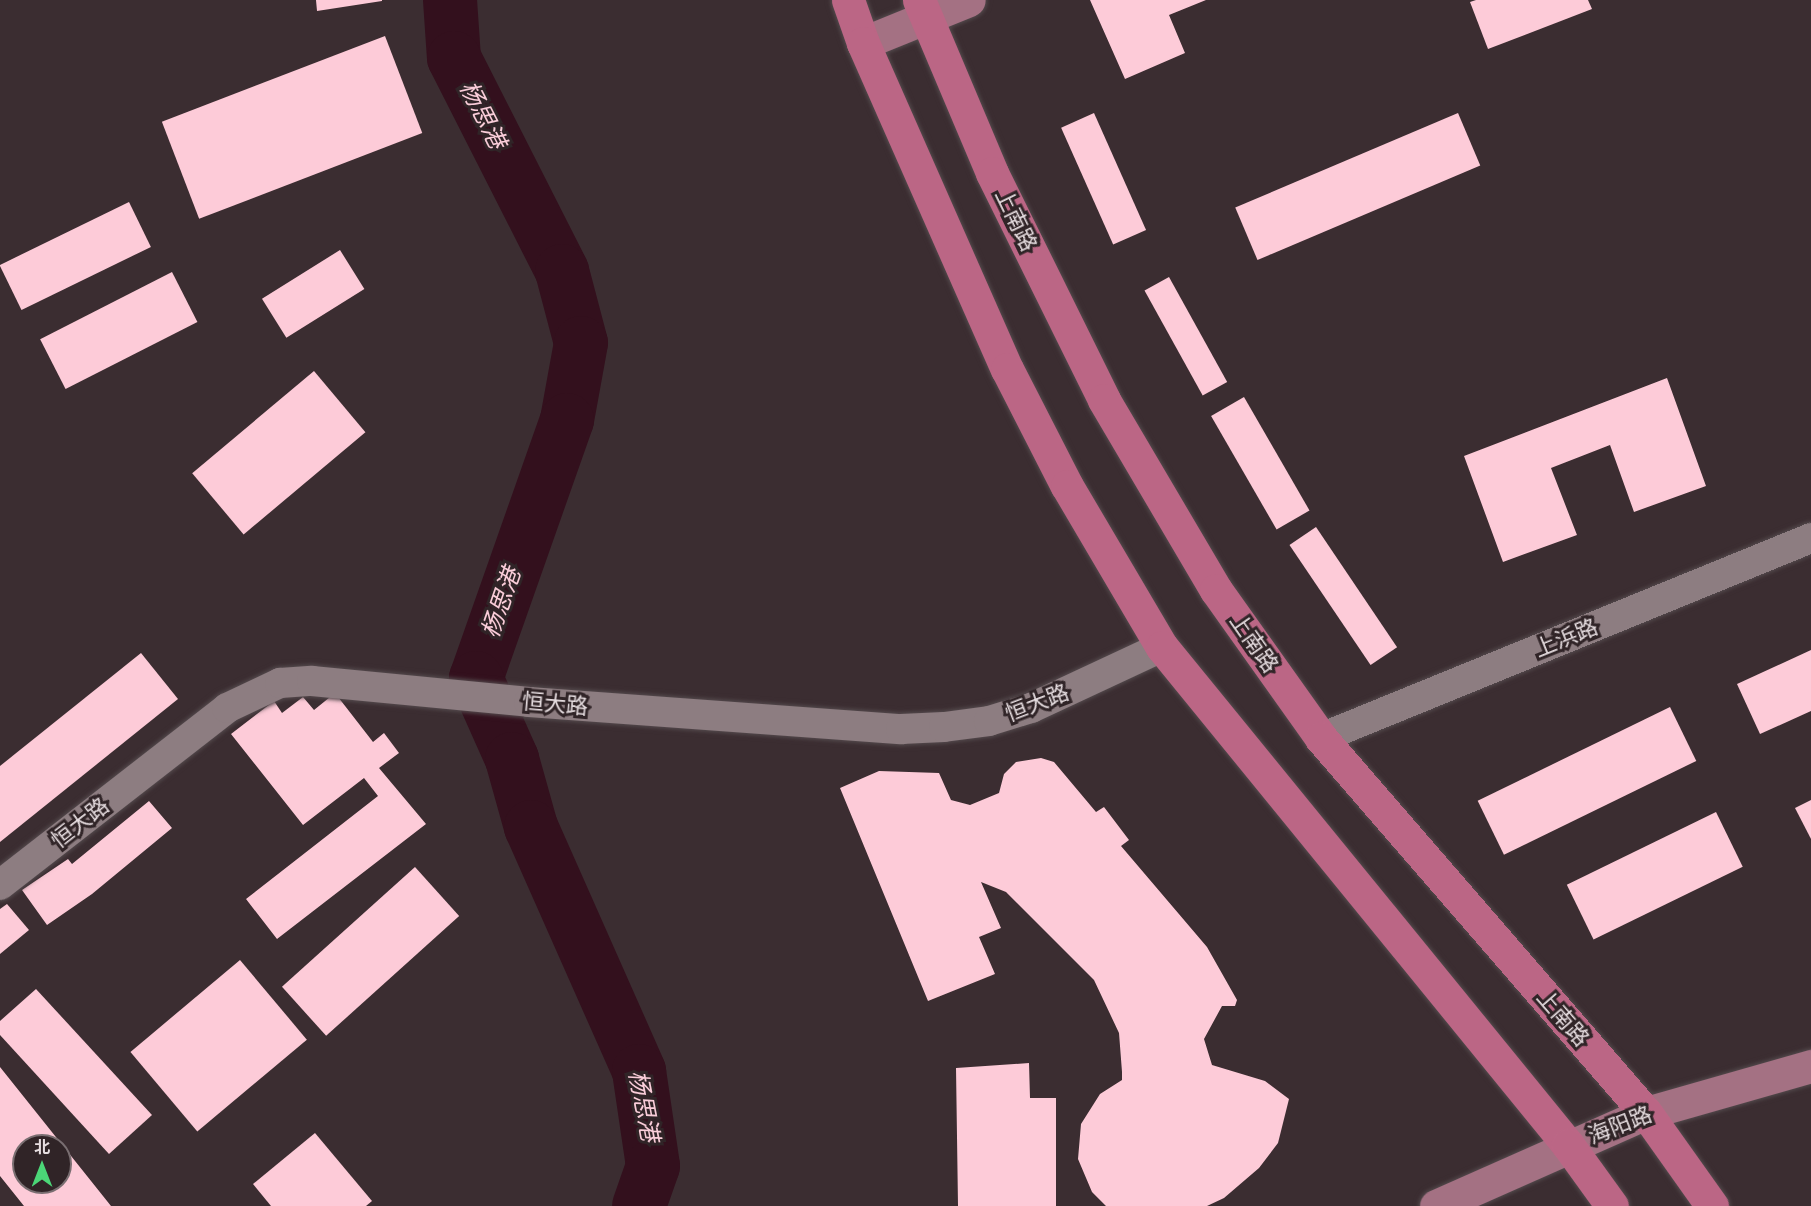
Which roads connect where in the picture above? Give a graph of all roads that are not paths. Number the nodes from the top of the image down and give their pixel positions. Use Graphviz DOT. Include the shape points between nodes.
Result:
graph roads {
  1 [pos="849,0"];
  2 [pos="969,0"];
  3 [pos="922,9"];
  4 [pos="863,43"];
  5 [pos="1811,538"];
  6 [pos="1162,647"];
  7 [pos="1321,738"];
  8 [pos="0,885"];
  9 [pos="1811,1066"];
  10 [pos="1646,1113"];
  11 [pos="1568,1145"];
  12 [pos="1436,1206"];
  13 [pos="1612,1206"];
  14 [pos="1712,1206"];
  1 -- 4 [label="main road"];
  2 -- 3 [label="street"];
  3 -- 4 [label="street"];
  3 -- 7 [label="main road, 上南路" via="992,173 1104,400 1216,590"];
  4 -- 6 [label="main road" via="1007,369 1066,486"];
  5 -- 7 [label="street, 上浜路"];
  6 -- 8 [label="street, 恒大路" via="1031,708 989,721 944,728 901,729 529,702 312,681 280,683 227,708"];
  6 -- 11 [label="main road"];
  7 -- 10 [label="main road, 上南路"];
  9 -- 10 [label="street, 海阳路"];
  10 -- 11 [label="street, 海阳路"];
  10 -- 14 [label="main road, 上南路"];
  11 -- 12 [label="street, 海阳路"];
  11 -- 13 [label="main road"];
}
